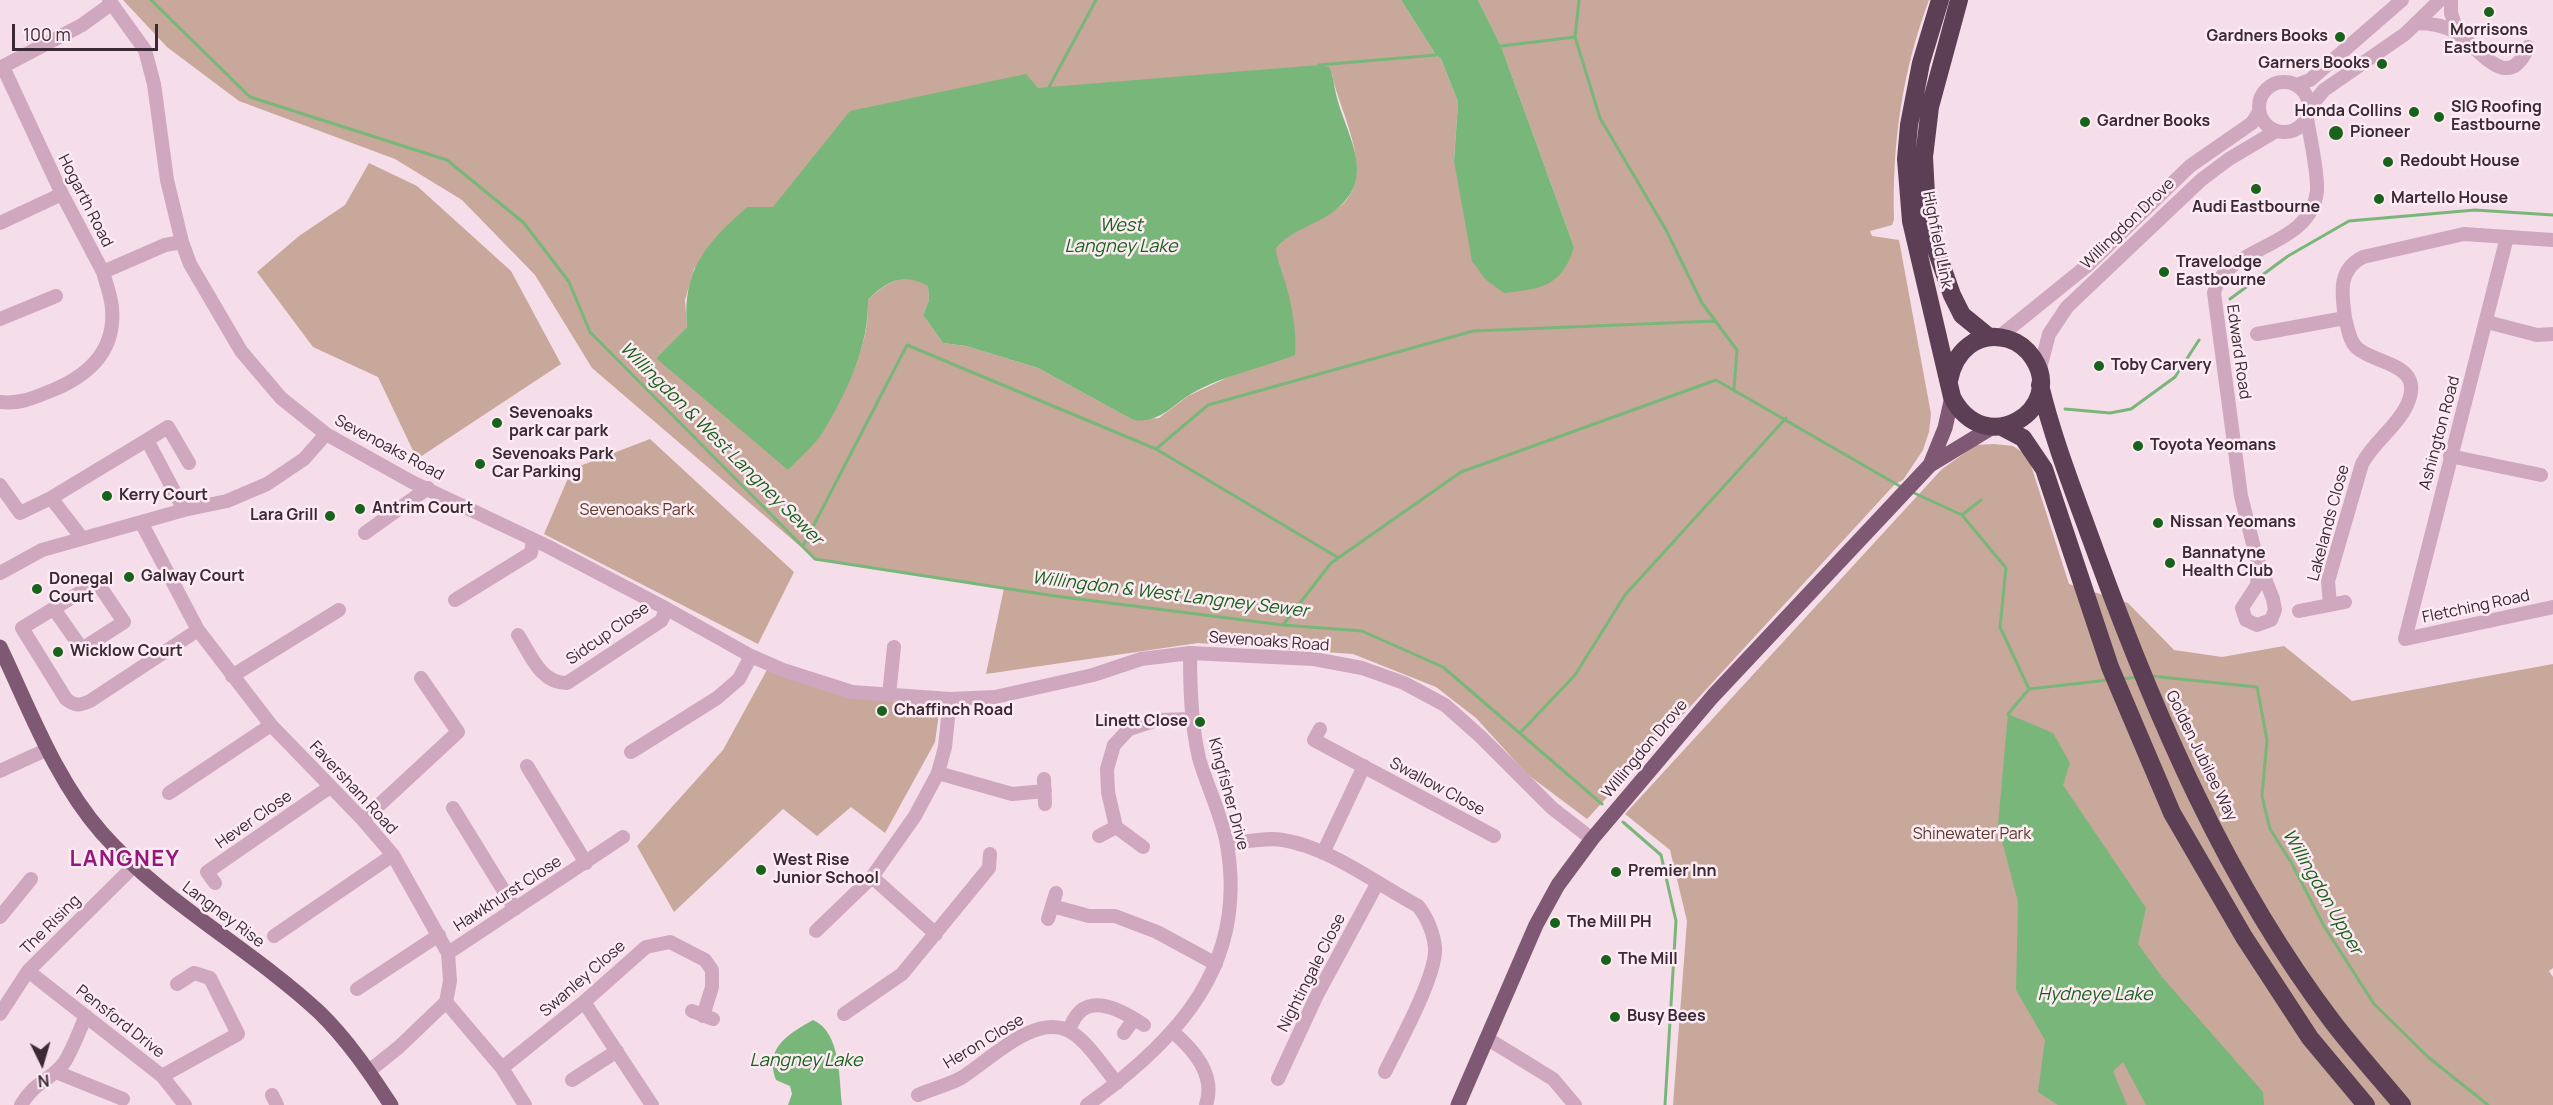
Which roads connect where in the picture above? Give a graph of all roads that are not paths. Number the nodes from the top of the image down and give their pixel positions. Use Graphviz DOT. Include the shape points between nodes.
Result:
graph roads {
  1 [pos="1940,0"];
  2 [pos="1959,0"];
  3 [pos="2402,0"];
  4 [pos="2440,0"];
  5 [pos="2451,0"];
  6 [pos="110,2"];
  7 [pos="2416,23"];
  8 [pos="2458,34"];
  9 [pos="2528,47"];
  10 [pos="1,68"];
  11 [pos="2296,85"];
  12 [pos="2259,112"];
  13 [pos="2308,113"];
  14 [pos="2282,132"];
  15 [pos="2312,157"];
  16 [pos="62,194"];
  17 [pos="0,222"];
  18 [pos="2508,237"];
  19 [pos="2553,240"];
  20 [pos="182,242"];
  21 [pos="103,272"];
  22 [pos="56,296"];
  23 [pos="2345,318"];
  24 [pos="0,319"];
  25 [pos="2487,322"];
  26 [pos="2257,334"];
  27 [pos="2553,334"];
  28 [pos="1994,337"];
  29 [pos="2040,379"];
  30 [pos="1950,389"];
  31 [pos="0,402"];
  32 [pos="1997,427"];
  33 [pos="326,434"];
  34 [pos="147,440"];
  35 [pos="2450,456"];
  36 [pos="189,463"];
  37 [pos="1930,465"];
  38 [pos="2541,475"];
  39 [pos="0,485"];
  40 [pos="428,488"];
  41 [pos="51,498"];
  42 [pos="184,510"];
  43 [pos="142,524"];
  44 [pos="365,533"];
  45 [pos="82,538"];
  46 [pos="533,540"];
  47 [pos="2259,563"];
  48 [pos="0,573"];
  49 [pos="455,600"];
  50 [pos="2345,602"];
  51 [pos="2330,605"];
  52 [pos="2553,607"];
  53 [pos="54,609"];
  54 [pos="667,609"];
  55 [pos="339,610"];
  56 [pos="2299,611"];
  57 [pos="198,630"];
  58 [pos="518,635"];
  59 [pos="2405,639"];
  60 [pos="894,647"];
  61 [pos="0,648"];
  62 [pos="1190,653"];
  63 [pos="751,656"];
  64 [pos="232,676"];
  65 [pos="421,678"];
  66 [pos="890,695"];
  67 [pos="950,699"];
  68 [pos="1193,719"];
  69 [pos="271,725"];
  70 [pos="1320,729"];
  71 [pos="48,749"];
  72 [pos="631,752"];
  73 [pos="527,766"];
  74 [pos="1364,766"];
  75 [pos="0,771"];
  76 [pos="938,773"];
  77 [pos="330,787"];
  78 [pos="1045,791"];
  79 [pos="170,793"];
  80 [pos="453,808"];
  81 [pos="363,820"];
  82 [pos="1116,827"];
  83 [pos="1100,836"];
  84 [pos="1494,836"];
  85 [pos="623,837"];
  86 [pos="1592,839"];
  87 [pos="1227,844"];
  88 [pos="1143,847"];
  89 [pos="1323,853"];
  90 [pos="990,854"];
  91 [pos="393,855"];
  92 [pos="586,863"];
  93 [pos="134,866"];
  94 [pos="872,877"];
  95 [pos="31,879"];
  96 [pos="215,883"];
  97 [pos="1377,884"];
  98 [pos="1052,906"];
  99 [pos="514,909"];
  100 [pos="0,917"];
  101 [pos="816,931"];
  102 [pos="936,934"];
  103 [pos="439,935"];
  104 [pos="274,936"];
  105 [pos="448,953"];
  106 [pos="1216,964"];
  107 [pos="28,971"];
  108 [pos="177,984"];
  109 [pos="357,989"];
  110 [pos="446,1002"];
  111 [pos="584,1002"];
  112 [pos="0,1014"];
  113 [pos="844,1014"];
  114 [pos="702,1015"];
  115 [pos="86,1016"];
  116 [pos="1069,1030"];
  117 [pos="1173,1032"];
  118 [pos="1124,1033"];
  119 [pos="1488,1040"];
  120 [pos="617,1051"];
  121 [pos="502,1068"];
  122 [pos="369,1071"];
  123 [pos="56,1072"];
  124 [pos="1385,1072"];
  125 [pos="162,1076"];
  126 [pos="1278,1079"];
  127 [pos="572,1080"];
  128 [pos="1117,1083"];
  129 [pos="918,1095"];
  130 [pos="123,1099"];
  131 [pos="21,1105"];
  132 [pos="184,1105"];
  133 [pos="391,1105"];
  134 [pos="525,1105"];
  135 [pos="652,1105"];
  136 [pos="1087,1105"];
  137 [pos="1206,1105"];
  138 [pos="1458,1105"];
  139 [pos="1575,1105"];
  140 [pos="2366,1105"];
  141 [pos="2402,1105"];
  1 -- 30 [label="highway, Highfield Link" via="1921,63 1906,159 1911,221"];
  2 -- 28 [label="highway, Highfield Link" via="1930,107 1924,157 1927,214 1933,242 1962,315"];
  3 -- 11 [label="street" via="2310,80"];
  4 -- 7 [label="street"];
  5 -- 8 [label="street"];
  6 -- 10 [label="street" via="82,25"];
  6 -- 20 [label="street, Sevenoaks Road" via="146,50 167,180"];
  7 -- 8 [label="street" via="2434,24"];
  7 -- 13 [label="street" via="2324,90"];
  8 -- 9 [label="street" via="2493,66 2504,68 2520,62"];
  10 -- 16 [label="street, Hogarth Road"];
  11 -- 12 [label="street" via="2283,82 2270,86 2261,98"];
  11 -- 13 [label="street" via="2306,94"];
  12 -- 14 [label="street" via="2265,124"];
  12 -- 28 [label="street, Willingdon Drove" via="2252,123 2190,166 2088,265"];
  13 -- 14 [label="street" via="2295,130"];
  13 -- 15 [label="street, Edward Road"];
  14 -- 15 [label="street" via="2301,142"];
  14 -- 29 [label="street, Willingdon Drove" via="2229,159 2201,180 2067,307 2049,334"];
  15 -- 47 [label="street, Edward Road" via="2316,191 2307,216 2300,225 2219,277 2214,293 2241,496"];
  16 -- 17 [label="street"];
  16 -- 21 [label="street, Hogarth Road"];
  18 -- 19 [label="street"];
  18 -- 23 [label="street, Lakelands Close" via="2463,234 2354,261 2342,289"];
  18 -- 25 [label="street, Ashington Road"];
  20 -- 21 [label="street, Hogarth Road" via="165,245"];
  20 -- 33 [label="street, Sevenoaks Road" via="195,274 241,351 281,398"];
  21 -- 31 [label="street" via="112,308 110,338 96,364 62,387 17,404"];
  22 -- 24 [label="street"];
  23 -- 26 [label="street"];
  23 -- 51 [label="street, Lakelands Close" via="2355,346 2399,368 2409,381 2411,392 2402,414 2362,464 2328,581"];
  25 -- 27 [label="street" via="2537,335"];
  25 -- 35 [label="street, Ashington Road"];
  28 -- 29 [label="highway" via="2010,339 2029,352"];
  28 -- 30 [label="highway" via="1976,340 1957,357"];
  29 -- 32 [label="highway" via="2038,397 2024,417"];
  29 -- 141 [label="highway, Golden Jubilee Way" via="2061,460 2137,664 2198,800 2264,918 2332,1021"];
  30 -- 32 [label="highway" via="1967,418"];
  30 -- 37 [label="main road, Willingdon Drove" via="1946,428"];
  32 -- 37 [label="main road, Willingdon Drove"];
  32 -- 140 [label="highway" via="2023,438 2044,469 2118,689 2172,813 2244,937 2310,1038"];
  33 -- 40 [label="street, Sevenoaks Road"];
  33 -- 42 [label="street" via="304,459 267,484 227,501"];
  34 -- 36 [label="street" via="168,427"];
  34 -- 41 [label="street"];
  34 -- 42 [label="street"];
  35 -- 38 [label="street"];
  35 -- 59 [label="street, Ashington Road"];
  37 -- 86 [label="main road, Willingdon Drove" via="1713,696"];
  39 -- 41 [label="street" via="20,513"];
  40 -- 44 [label="street"];
  40 -- 46 [label="street, Sevenoaks Road"];
  41 -- 45 [label="street"];
  42 -- 43 [label="street"];
  43 -- 45 [label="street"];
  43 -- 57 [label="street, Faversham Road"];
  45 -- 48 [label="street" via="42,550"];
  46 -- 49 [label="street" via="531,553"];
  46 -- 54 [label="street, Sevenoaks Road"];
  50 -- 51 [label="street, Lakelands Close"];
  51 -- 56 [label="street, Lakelands Close"];
  52 -- 59 [label="street, Fletching Road"];
  53 -- 53 [label="street" via="97,582 124,622 82,649"];
  53 -- 57 [label="street" via="22,628 73,705 90,701"];
  54 -- 58 [label="street, Sidcup Close" via="661,621 567,682 546,678"];
  54 -- 63 [label="street, Sevenoaks Road"];
  55 -- 64 [label="street"];
  57 -- 64 [label="street, Faversham Road"];
  60 -- 66 [label="street"];
  61 -- 71 [label="main road, Langney Rise"];
  62 -- 67 [label="street, Sevenoaks Road" via="1141,659 1029,691"];
  62 -- 68 [label="street, Kingfisher Drive"];
  62 -- 86 [label="street, Sevenoaks Road" via="1314,659 1362,668 1404,683 1445,705 1552,808"];
  63 -- 66 [label="street, Sevenoaks Road" via="852,692"];
  63 -- 72 [label="street" via="739,679 717,698"];
  64 -- 69 [label="street, Faversham Road"];
  65 -- 81 [label="street" via="458,732"];
  66 -- 67 [label="street, Sevenoaks Road"];
  67 -- 76 [label="street"];
  68 -- 82 [label="street" via="1157,720 1129,729 1114,745 1107,769"];
  68 -- 87 [label="street, Kingfisher Drive" via="1199,757"];
  69 -- 77 [label="street, Faversham Road"];
  69 -- 79 [label="street"];
  70 -- 74 [label="street, Swallow Close" via="1314,740"];
  71 -- 75 [label="street"];
  71 -- 93 [label="main road, Langney Rise" via="95,823"];
  73 -- 92 [label="street, Hawkhurst Close"];
  74 -- 84 [label="street, Swallow Close"];
  74 -- 89 [label="street, Swallow Close"];
  76 -- 78 [label="street" via="1012,794"];
  76 -- 94 [label="street" via="915,816"];
  77 -- 81 [label="street, Faversham Road"];
  77 -- 96 [label="street, Hever Close" via="207,872"];
  80 -- 99 [label="street"];
  81 -- 91 [label="street, Faversham Road"];
  82 -- 83 [label="street"];
  82 -- 88 [label="street"];
  85 -- 92 [label="street, Hawkhurst Close"];
  86 -- 119 [label="main road, Willingdon Drove" via="1558,885 1536,925"];
  87 -- 89 [label="street" via="1281,840"];
  87 -- 106 [label="street, Kingfisher Drive" via="1231,894 1228,923"];
  89 -- 97 [label="street"];
  90 -- 102 [label="street" via="995,871"];
  91 -- 103 [label="street, Faversham Road"];
  91 -- 104 [label="street"];
  92 -- 99 [label="street, Hawkhurst Close"];
  93 -- 107 [label="street, The Rising"];
  93 -- 122 [label="main road, Langney Rise" via="319,1012"];
  94 -- 101 [label="street"];
  94 -- 102 [label="street"];
  95 -- 100 [label="street"];
  97 -- 124 [label="street" via="1418,906 1435,948 1433,968"];
  97 -- 126 [label="street, Nightingale Close" via="1316,997"];
  98 -- 106 [label="street" via="1089,916 1115,916 1157,932"];
  99 -- 105 [label="street, Hawkhurst Close"];
  102 -- 113 [label="street" via="902,974"];
  103 -- 105 [label="street, Faversham Road"];
  103 -- 109 [label="street"];
  105 -- 110 [label="street, Faversham Road" via="450,981"];
  106 -- 117 [label="street, Kingfisher Drive" via="1200,997"];
  107 -- 112 [label="street, The Rising"];
  107 -- 115 [label="street, Pensford Drive"];
  108 -- 125 [label="street" via="194,973 210,978 238,1034"];
  110 -- 121 [label="street"];
  110 -- 122 [label="street"];
  111 -- 114 [label="street, Swanley Close" via="646,947 670,942 705,960 712,970 712,987"];
  111 -- 120 [label="street"];
  111 -- 121 [label="street, Swanley Close"];
  115 -- 123 [label="street"];
  115 -- 125 [label="street, Pensford Drive"];
  116 -- 118 [label="street" via="1081,1009 1093,1004 1109,1006 1139,1022"];
  116 -- 128 [label="street"];
  116 -- 129 [label="street, Heron Close" via="1033,1029 958,1079"];
  117 -- 128 [label="street, Kingfisher Drive"];
  117 -- 137 [label="street" via="1201,1061 1208,1080"];
  119 -- 138 [label="main road, Willingdon Drove"];
  119 -- 139 [label="street" via="1553,1079"];
  120 -- 127 [label="street"];
  120 -- 135 [label="street"];
  121 -- 134 [label="street"];
  122 -- 133 [label="main road, Langney Rise"];
  123 -- 130 [label="street"];
  123 -- 131 [label="street" via="36,1084"];
  125 -- 132 [label="street, Pensford Drive"];
  128 -- 136 [label="street, Kingfisher Drive"];
}
